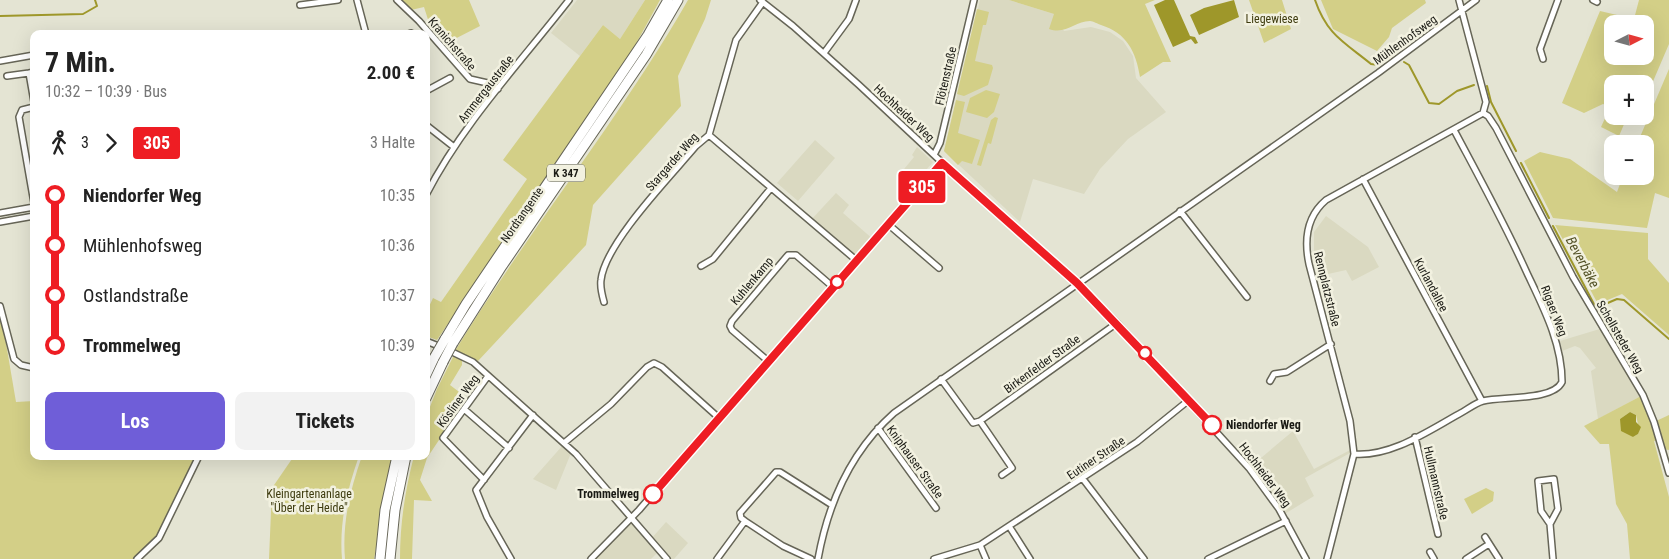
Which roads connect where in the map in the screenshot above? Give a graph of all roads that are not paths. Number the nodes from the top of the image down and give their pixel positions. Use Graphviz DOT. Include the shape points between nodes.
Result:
graph roads {
  1 [pos="338,0"];
  2 [pos="357,0"];
  3 [pos="397,0"];
  4 [pos="569,0"];
  5 [pos="668,0"];
  6 [pos="678,0"];
  7 [pos="856,0"];
  8 [pos="974,0"];
  9 [pos="1459,0"];
  10 [pos="1476,0"];
  11 [pos="1558,0"];
  12 [pos="762,1"];
  13 [pos="300,6"];
  14 [pos="1462,11"];
  15 [pos="365,30"];
  16 [pos="427,30"];
  17 [pos="430,34"];
  18 [pos="824,53"];
  19 [pos="30,57"];
  20 [pos="1543,59"];
  21 [pos="0,61"];
  22 [pos="30,72"];
  23 [pos="7,76"];
  24 [pos="450,78"];
  25 [pos="430,89"];
  26 [pos="498,89"];
  27 [pos="30,108"];
  28 [pos="1483,113"];
  29 [pos="430,128"];
  30 [pos="1454,130"];
  31 [pos="709,135"];
  32 [pos="454,147"];
  33 [pos="934,155"];
  34 [pos="942,163"];
  35 [pos="1363,179"];
  36 [pos="30,180"];
  37 [pos="430,188"];
  38 [pos="771,188"];
  39 [pos="30,208"];
  40 [pos="1180,211"];
  41 [pos="0,213"];
  42 [pos="30,217"];
  43 [pos="0,222"];
  44 [pos="889,225"];
  45 [pos="856,260"];
  46 [pos="701,266"];
  47 [pos="939,268"];
  48 [pos="1077,283"];
  49 [pos="833,287"];
  50 [pos="1247,297"];
  51 [pos="604,302"];
  52 [pos="0,306"];
  53 [pos="1117,323"];
  54 [pos="449,341"];
  55 [pos="430,343"];
  56 [pos="1331,344"];
  57 [pos="439,360"];
  58 [pos="768,361"];
  59 [pos="30,367"];
  60 [pos="430,370"];
  61 [pos="488,376"];
  62 [pos="941,379"];
  63 [pos="1270,382"];
  64 [pos="430,386"];
  65 [pos="1189,400"];
  66 [pos="1482,401"];
  67 [pos="464,409"];
  68 [pos="533,415"];
  69 [pos="719,418"];
  70 [pos="980,421"];
  71 [pos="878,428"];
  72 [pos="1415,438"];
  73 [pos="564,443"];
  74 [pos="509,448"];
  75 [pos="1354,454"];
  76 [pos="197,460"];
  77 [pos="396,460"];
  78 [pos="405,460"];
  79 [pos="1669,473"];
  80 [pos="1002,475"];
  81 [pos="1083,479"];
  82 [pos="484,480"];
  83 [pos="832,505"];
  84 [pos="936,508"];
  85 [pos="631,517"];
  86 [pos="745,521"];
  87 [pos="1286,521"];
  88 [pos="1550,524"];
  89 [pos="1009,526"];
  90 [pos="1438,534"];
  91 [pos="1485,538"];
  92 [pos="1489,544"];
  93 [pos="980,545"];
  94 [pos="1430,552"];
  95 [pos="137,559"];
  96 [pos="380,559"];
  97 [pos="390,559"];
  98 [pos="511,559"];
  99 [pos="591,559"];
  100 [pos="667,559"];
  101 [pos="717,559"];
  102 [pos="811,559"];
  103 [pos="818,559"];
  104 [pos="934,559"];
  105 [pos="986,559"];
  106 [pos="1030,559"];
  107 [pos="1144,559"];
  108 [pos="1208,559"];
  109 [pos="1306,559"];
  110 [pos="1327,559"];
  111 [pos="1434,559"];
  112 [pos="1466,559"];
  113 [pos="1499,559"];
  114 [pos="1554,559"];
  1 -- 13 [label="street"];
  2 -- 15 [label="street"];
  3 -- 16 [label="street, Kranichstraße"];
  4 -- 26 [label="street, Ammergaustraße"];
  5 -- 54 [label="highway, Nordtangente / K 347" via="648,35 466,304"];
  6 -- 54 [label="highway, Nordtangente / K 347" via="646,56"];
  7 -- 18 [label="street" via="849,19"];
  8 -- 33 [label="street, Flötenstraße" via="940,143"];
  9 -- 14 [label="street"];
  10 -- 14 [label="street, Mühlenhofsweg"];
  11 -- 20 [label="street" via="1540,49"];
  12 -- 18 [label="street, Hochheider Weg"];
  12 -- 31 [label="street, Stargarder Weg" via="736,40"];
  14 -- 28 [label="street" via="1486,102"];
  14 -- 40 [label="street, Mühlenhofsweg"];
  17 -- 26 [label="street, Kranichstraße" via="470,80 492,84"];
  18 -- 33 [label="street, Hochheider Weg"];
  19 -- 21 [label="street"];
  22 -- 23 [label="street"];
  24 -- 25 [label="street"];
  26 -- 32 [label="street, Ammergaustraße"];
  27 -- 36 [label="street" via="19,115"];
  28 -- 30 [label="street, Rennplatzstraße"];
  28 -- 79 [label="street, Schellsteder Weg" via="1496,128 1573,277 1643,395"];
  29 -- 32 [label="street"];
  30 -- 35 [label="street, Rennplatzstraße"];
  30 -- 66 [label="street, Rigaer Weg" via="1548,317 1562,378 1560,385 1551,392"];
  31 -- 38 [label="street"];
  31 -- 51 [label="street, Stargarder Weg" via="696,146 618,241 601,280"];
  32 -- 37 [label="street, Ammergaustraße"];
  33 -- 34 [label="street, Hochheider Weg"];
  34 -- 44 [label="street"];
  34 -- 48 [label="street, Hochheider Weg"];
  35 -- 56 [label="street, Rennplatzstraße" via="1321,204 1308,230 1308,256"];
  35 -- 66 [label="street, Kurlandallee"];
  38 -- 45 [label="street"];
  38 -- 46 [label="street" via="713,259"];
  39 -- 41 [label="street"];
  40 -- 48 [label="street, Mühlenhofsweg"];
  40 -- 50 [label="street"];
  42 -- 43 [label="street"];
  44 -- 45 [label="street"];
  44 -- 47 [label="street"];
  45 -- 49 [label="street"];
  48 -- 53 [label="street, Hochheider Weg"];
  48 -- 62 [label="street, Mühlenhofsweg"];
  49 -- 58 [label="street"];
  49 -- 58 [label="street, Kuhlenkamp" via="796,254 788,255 730,326"];
  52 -- 59 [label="street" via="14,359"];
  53 -- 65 [label="street, Hochheider Weg"];
  53 -- 70 [label="street, Birkenfelder Straße"];
  54 -- 57 [label="highway, Nordtangente / K 347, bridge"];
  55 -- 61 [label="street" via="473,362"];
  56 -- 63 [label="street" via="1287,372 1274,374"];
  56 -- 75 [label="street, Rennplatzstraße" via="1350,421"];
  57 -- 60 [label="highway, Nordtangente / K 347"];
  57 -- 64 [label="highway, Nordtangente / K 347"];
  58 -- 69 [label="street"];
  61 -- 67 [label="street, Kösliner Weg"];
  61 -- 68 [label="street"];
  62 -- 70 [label="street" via="973,423"];
  62 -- 71 [label="street, Mühlenhofsweg"];
  65 -- 81 [label="street, Eutiner Straße" via="1151,432"];
  65 -- 87 [label="street, Hochheider Weg" via="1249,468"];
  66 -- 72 [label="street, Rigaer Weg"];
  67 -- 74 [label="street"];
  67 -- 82 [label="street, Kösliner Weg" via="443,438"];
  68 -- 73 [label="street"];
  68 -- 74 [label="street"];
  69 -- 73 [label="street" via="654,363"];
  69 -- 85 [label="street"];
  70 -- 80 [label="street" via="1012,468"];
  71 -- 83 [label="street, Mühlenhofsweg" via="847,473"];
  71 -- 84 [label="street, Kniphauser Straße"];
  72 -- 75 [label="street, Rigaer Weg" via="1378,452"];
  72 -- 90 [label="street, Hullmannstraße"];
  73 -- 85 [label="street"];
  74 -- 82 [label="street"];
  75 -- 110 [label="street, Rennplatzstraße"];
  76 -- 95 [label="street" via="158,538"];
  77 -- 96 [label="highway" via="385,510"];
  78 -- 97 [label="highway" via="394,510"];
  81 -- 89 [label="street, Eutiner Straße"];
  81 -- 107 [label="street"];
  82 -- 98 [label="street" via="476,490"];
  83 -- 86 [label="street" via="776,472 740,513"];
  83 -- 103 [label="street, Mühlenhofsweg"];
  85 -- 99 [label="street"];
  85 -- 100 [label="street"];
  86 -- 101 [label="street"];
  86 -- 102 [label="street" via="783,546"];
  87 -- 108 [label="street"];
  87 -- 109 [label="street, Hochheider Weg"];
  88 -- 88 [label="street" via="1558,509 1554,479 1538,481 1541,511"];
  88 -- 114 [label="street"];
  89 -- 93 [label="street, Eutiner Straße"];
  89 -- 106 [label="street"];
  91 -- 92 [label="street"];
  92 -- 112 [label="street"];
  92 -- 113 [label="street"];
  93 -- 104 [label="street, Eutiner Straße"];
  93 -- 105 [label="street"];
  94 -- 111 [label="street"];
}
